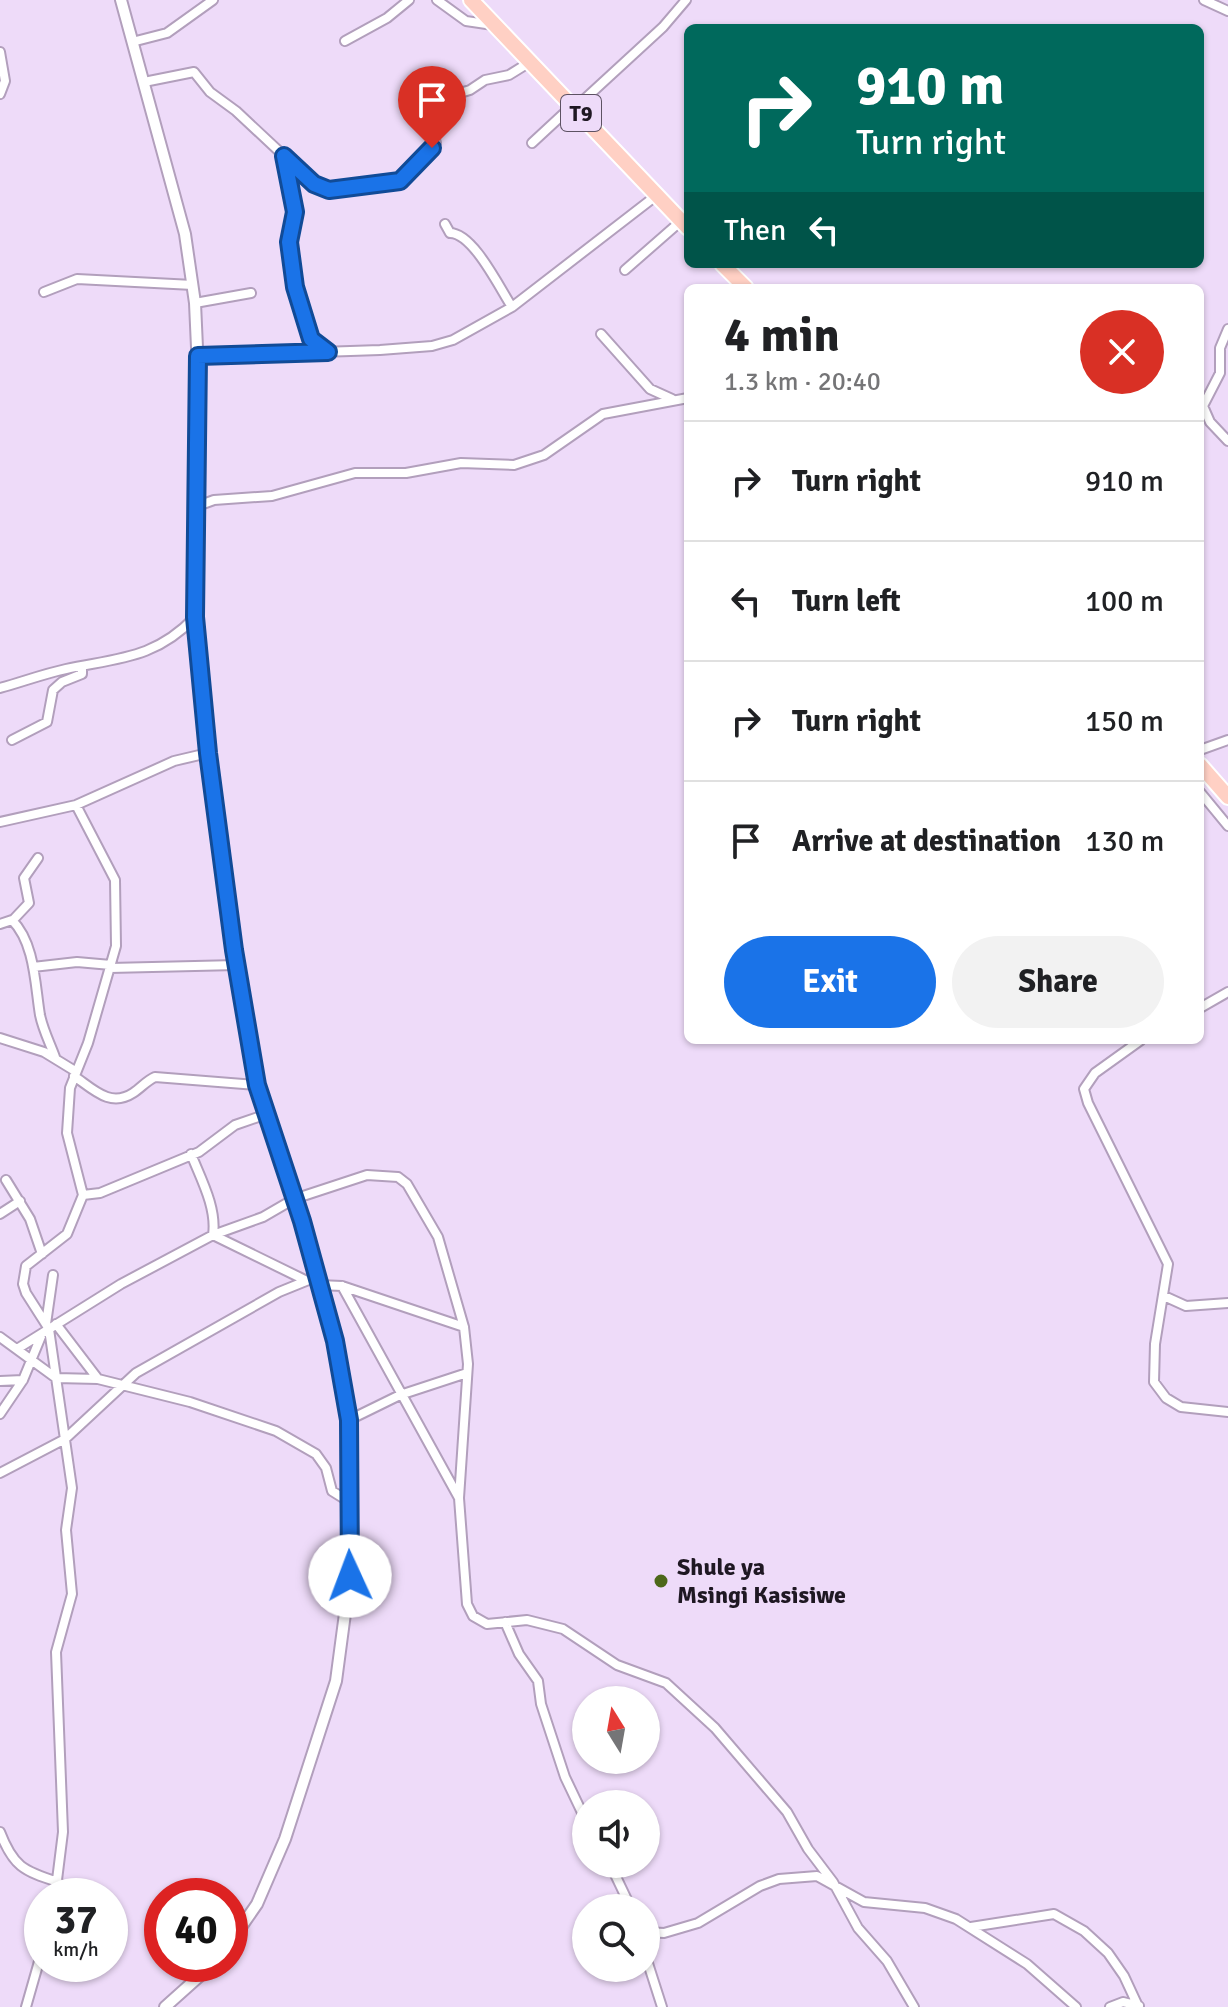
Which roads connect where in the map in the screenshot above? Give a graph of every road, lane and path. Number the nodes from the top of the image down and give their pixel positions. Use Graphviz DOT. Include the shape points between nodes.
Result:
graph roads {
  1 [pos="121,0"];
  2 [pos="213,0"];
  3 [pos="409,0"];
  4 [pos="437,0"];
  5 [pos="686,0"];
  6 [pos="1204,0"];
  7 [pos="476,2"];
  8 [pos="1228,11"];
  9 [pos="496,25"];
  10 [pos="345,41"];
  11 [pos="132,42"];
  12 [pos="0,52"];
  13 [pos="531,61"];
  14 [pos="144,82"];
  15 [pos="0,94"];
  16 [pos="575,106"];
  17 [pos="532,143"];
  18 [pos="284,156"];
  19 [pos="657,195"];
  20 [pos="445,224"];
  21 [pos="684,224"];
  22 [pos="726,268"];
  23 [pos="625,270"];
  24 [pos="742,284"];
  25 [pos="193,285"];
  26 [pos="44,292"];
  27 [pos="251,293"];
  28 [pos="195,303"];
  29 [pos="512,307"];
  30 [pos="1228,329"];
  31 [pos="601,334"];
  32 [pos="328,352"];
  33 [pos="198,356"];
  34 [pos="684,399"];
  35 [pos="677,400"];
  36 [pos="1204,404"];
  37 [pos="1204,408"];
  38 [pos="1228,441"];
  39 [pos="194,508"];
  40 [pos="195,617"];
  41 [pos="82,666"];
  42 [pos="0,688"];
  43 [pos="12,740"];
  44 [pos="1226,744"];
  45 [pos="1204,749"];
  46 [pos="208,753"];
  47 [pos="1204,770"];
  48 [pos="1204,797"];
  49 [pos="1228,797"];
  50 [pos="76,805"];
  51 [pos="0,822"];
  52 [pos="1228,826"];
  53 [pos="38,858"];
  54 [pos="13,920"];
  55 [pos="0,924"];
  56 [pos="237,965"];
  57 [pos="110,966"];
  58 [pos="33,967"];
  59 [pos="1228,992"];
  60 [pos="1204,1006"];
  61 [pos="0,1038"];
  62 [pos="1135,1044"];
  63 [pos="55,1057"];
  64 [pos="75,1074"];
  65 [pos="257,1085"];
  66 [pos="264,1115"];
  67 [pos="191,1154"];
  68 [pos="6,1180"];
  69 [pos="83,1195"];
  70 [pos="294,1199"];
  71 [pos="20,1201"];
  72 [pos="0,1214"];
  73 [pos="213,1235"];
  74 [pos="42,1254"];
  75 [pos="53,1275"];
  76 [pos="314,1280"];
  77 [pos="342,1286"];
  78 [pos="1164,1296"];
  79 [pos="1228,1303"];
  80 [pos="464,1327"];
  81 [pos="48,1328"];
  82 [pos="0,1337"];
  83 [pos="17,1349"];
  84 [pos="32,1362"];
  85 [pos="467,1373"];
  86 [pos="56,1378"];
  87 [pos="98,1379"];
  88 [pos="23,1380"];
  89 [pos="0,1381"];
  90 [pos="122,1383"];
  91 [pos="400,1395"];
  92 [pos="1228,1412"];
  93 [pos="0,1414"];
  94 [pos="349,1420"];
  95 [pos="65,1439"];
  96 [pos="0,1473"];
  97 [pos="459,1498"];
  98 [pos="348,1501"];
  99 [pos="505,1622"];
  100 [pos="572,1792"];
  101 [pos="0,1832"];
  102 [pos="4,1851"];
  103 [pos="47,1878"];
  104 [pos="58,1878"];
  105 [pos="833,1882"];
  106 [pos="248,1917"];
  107 [pos="971,1927"];
  108 [pos="660,1933"];
  109 [pos="33,1982"];
  110 [pos="193,1982"];
  111 [pos="654,1982"];
  112 [pos="1138,2005"];
  113 [pos="26,2007"];
  114 [pos="165,2007"];
  115 [pos="662,2007"];
  116 [pos="914,2007"];
  117 [pos="1076,2007"];
  118 [pos="1110,2007"];
  1 -- 11 [label="street"];
  2 -- 11 [label="street" via="167,33"];
  3 -- 10 [label="street"];
  4 -- 9 [label="street" via="466,21"];
  5 -- 16 [label="street"];
  6 -- 8 [label="street"];
  7 -- 9 [label="highway, T9"];
  9 -- 13 [label="highway, T9"];
  11 -- 14 [label="street"];
  12 -- 15 [label="street" via="5,81"];
  13 -- 16 [label="highway, T9"];
  13 -- 18 [label="street" via="509,75 433,101 428,115 436,143 400,181 323,189"];
  14 -- 18 [label="street" via="194,72"];
  14 -- 25 [label="street" via="185,234"];
  16 -- 17 [label="street"];
  16 -- 19 [label="highway, T9"];
  18 -- 32 [label="street" via="295,212 289,242 295,287 311,339"];
  19 -- 21 [label="highway, T9"];
  19 -- 29 [label="street"];
  20 -- 29 [label="street" via="448,232 465,236 474,246"];
  21 -- 23 [label="street"];
  22 -- 24 [label="highway"];
  25 -- 26 [label="street" via="77,279"];
  25 -- 28 [label="street"];
  27 -- 28 [label="street"];
  28 -- 33 [label="street"];
  29 -- 32 [label="street" via="472,331 432,346"];
  30 -- 36 [label="street" via="1220,348 1220,373"];
  31 -- 35 [label="street" via="650,389"];
  32 -- 33 [label="street"];
  33 -- 39 [label="street"];
  34 -- 35 [label="street"];
  35 -- 39 [label="street" via="603,414 544,455 514,465 461,463 406,473 355,473 272,496 214,500"];
  37 -- 38 [label="street"];
  39 -- 40 [label="street"];
  40 -- 41 [label="street" via="146,653"];
  40 -- 46 [label="street"];
  41 -- 42 [label="street"];
  41 -- 43 [label="street" via="82,674 53,690 43,726"];
  44 -- 45 [label="street"];
  46 -- 50 [label="street" via="174,761"];
  46 -- 56 [label="street"];
  47 -- 49 [label="highway"];
  48 -- 52 [label="street"];
  50 -- 51 [label="street"];
  50 -- 57 [label="street" via="116,885 116,946"];
  53 -- 54 [label="street" via="24,878 29,903"];
  54 -- 55 [label="street"];
  54 -- 58 [label="street"];
  56 -- 57 [label="street"];
  56 -- 65 [label="street"];
  57 -- 58 [label="street" via="77,962"];
  57 -- 64 [label="street"];
  58 -- 63 [label="street" via="44,1029"];
  59 -- 60 [label="street"];
  61 -- 63 [label="street"];
  62 -- 78 [label="street" via="1095,1073 1084,1089 1168,1264"];
  63 -- 64 [label="street"];
  64 -- 65 [label="street" via="115,1100 155,1077"];
  64 -- 69 [label="street" via="67,1133"];
  65 -- 66 [label="street"];
  66 -- 67 [label="street" via="235,1125 209,1147"];
  66 -- 70 [label="street"];
  67 -- 69 [label="street" via="100,1193"];
  67 -- 73 [label="street" via="210,1202"];
  68 -- 71 [label="street"];
  69 -- 74 [label="street" via="67,1234"];
  70 -- 73 [label="street"];
  70 -- 76 [label="street"];
  70 -- 80 [label="street" via="367,1175 398,1177 438,1237"];
  71 -- 72 [label="street"];
  71 -- 74 [label="street"];
  73 -- 76 [label="street"];
  73 -- 81 [label="street"];
  74 -- 81 [label="street" via="26,1266 23,1284"];
  75 -- 81 [label="street"];
  76 -- 77 [label="street"];
  76 -- 90 [label="street"];
  76 -- 94 [label="street" via="335,1341"];
  77 -- 80 [label="street"];
  77 -- 91 [label="street"];
  78 -- 79 [label="street" via="1186,1306"];
  78 -- 92 [label="street" via="1154,1382 1181,1407"];
  80 -- 85 [label="street"];
  81 -- 83 [label="street"];
  81 -- 84 [label="street"];
  81 -- 86 [label="street"];
  81 -- 87 [label="street"];
  82 -- 83 [label="street"];
  83 -- 84 [label="street"];
  84 -- 86 [label="street"];
  84 -- 88 [label="street"];
  85 -- 91 [label="street"];
  85 -- 97 [label="street"];
  86 -- 87 [label="street"];
  86 -- 95 [label="street"];
  87 -- 90 [label="street"];
  88 -- 89 [label="street"];
  88 -- 93 [label="street"];
  90 -- 95 [label="street"];
  90 -- 98 [label="street" via="286,1436 316,1454 334,1494"];
  91 -- 94 [label="street"];
  91 -- 97 [label="street"];
  94 -- 98 [label="street"];
  95 -- 96 [label="street"];
  95 -- 104 [label="street" via="72,1488 66,1530 73,1579 56,1652 63,1832"];
  97 -- 99 [label="street" via="470,1612 487,1624"];
  98 -- 106 [label="street" via="350,1576 336,1681 285,1839"];
  99 -- 100 [label="street" via="538,1681"];
  99 -- 105 [label="street" via="527,1620 563,1629 617,1665 666,1683 715,1728 775,1797"];
  101 -- 102 [label="street"];
  102 -- 103 [label="street" via="23,1869"];
  105 -- 107 [label="street" via="864,1902 925,1908"];
  105 -- 108 [label="street" via="817,1876 779,1879 720,1912"];
  105 -- 116 [label="street" via="858,1928 887,1961"];
  107 -- 112 [label="street" via="1054,1914 1108,1953"];
  107 -- 117 [label="street" via="1027,1964"];
  109 -- 113 [label="street"];
  110 -- 114 [label="street"];
  111 -- 115 [label="street"];
  112 -- 118 [label="street" via="1123,2002"];
}
